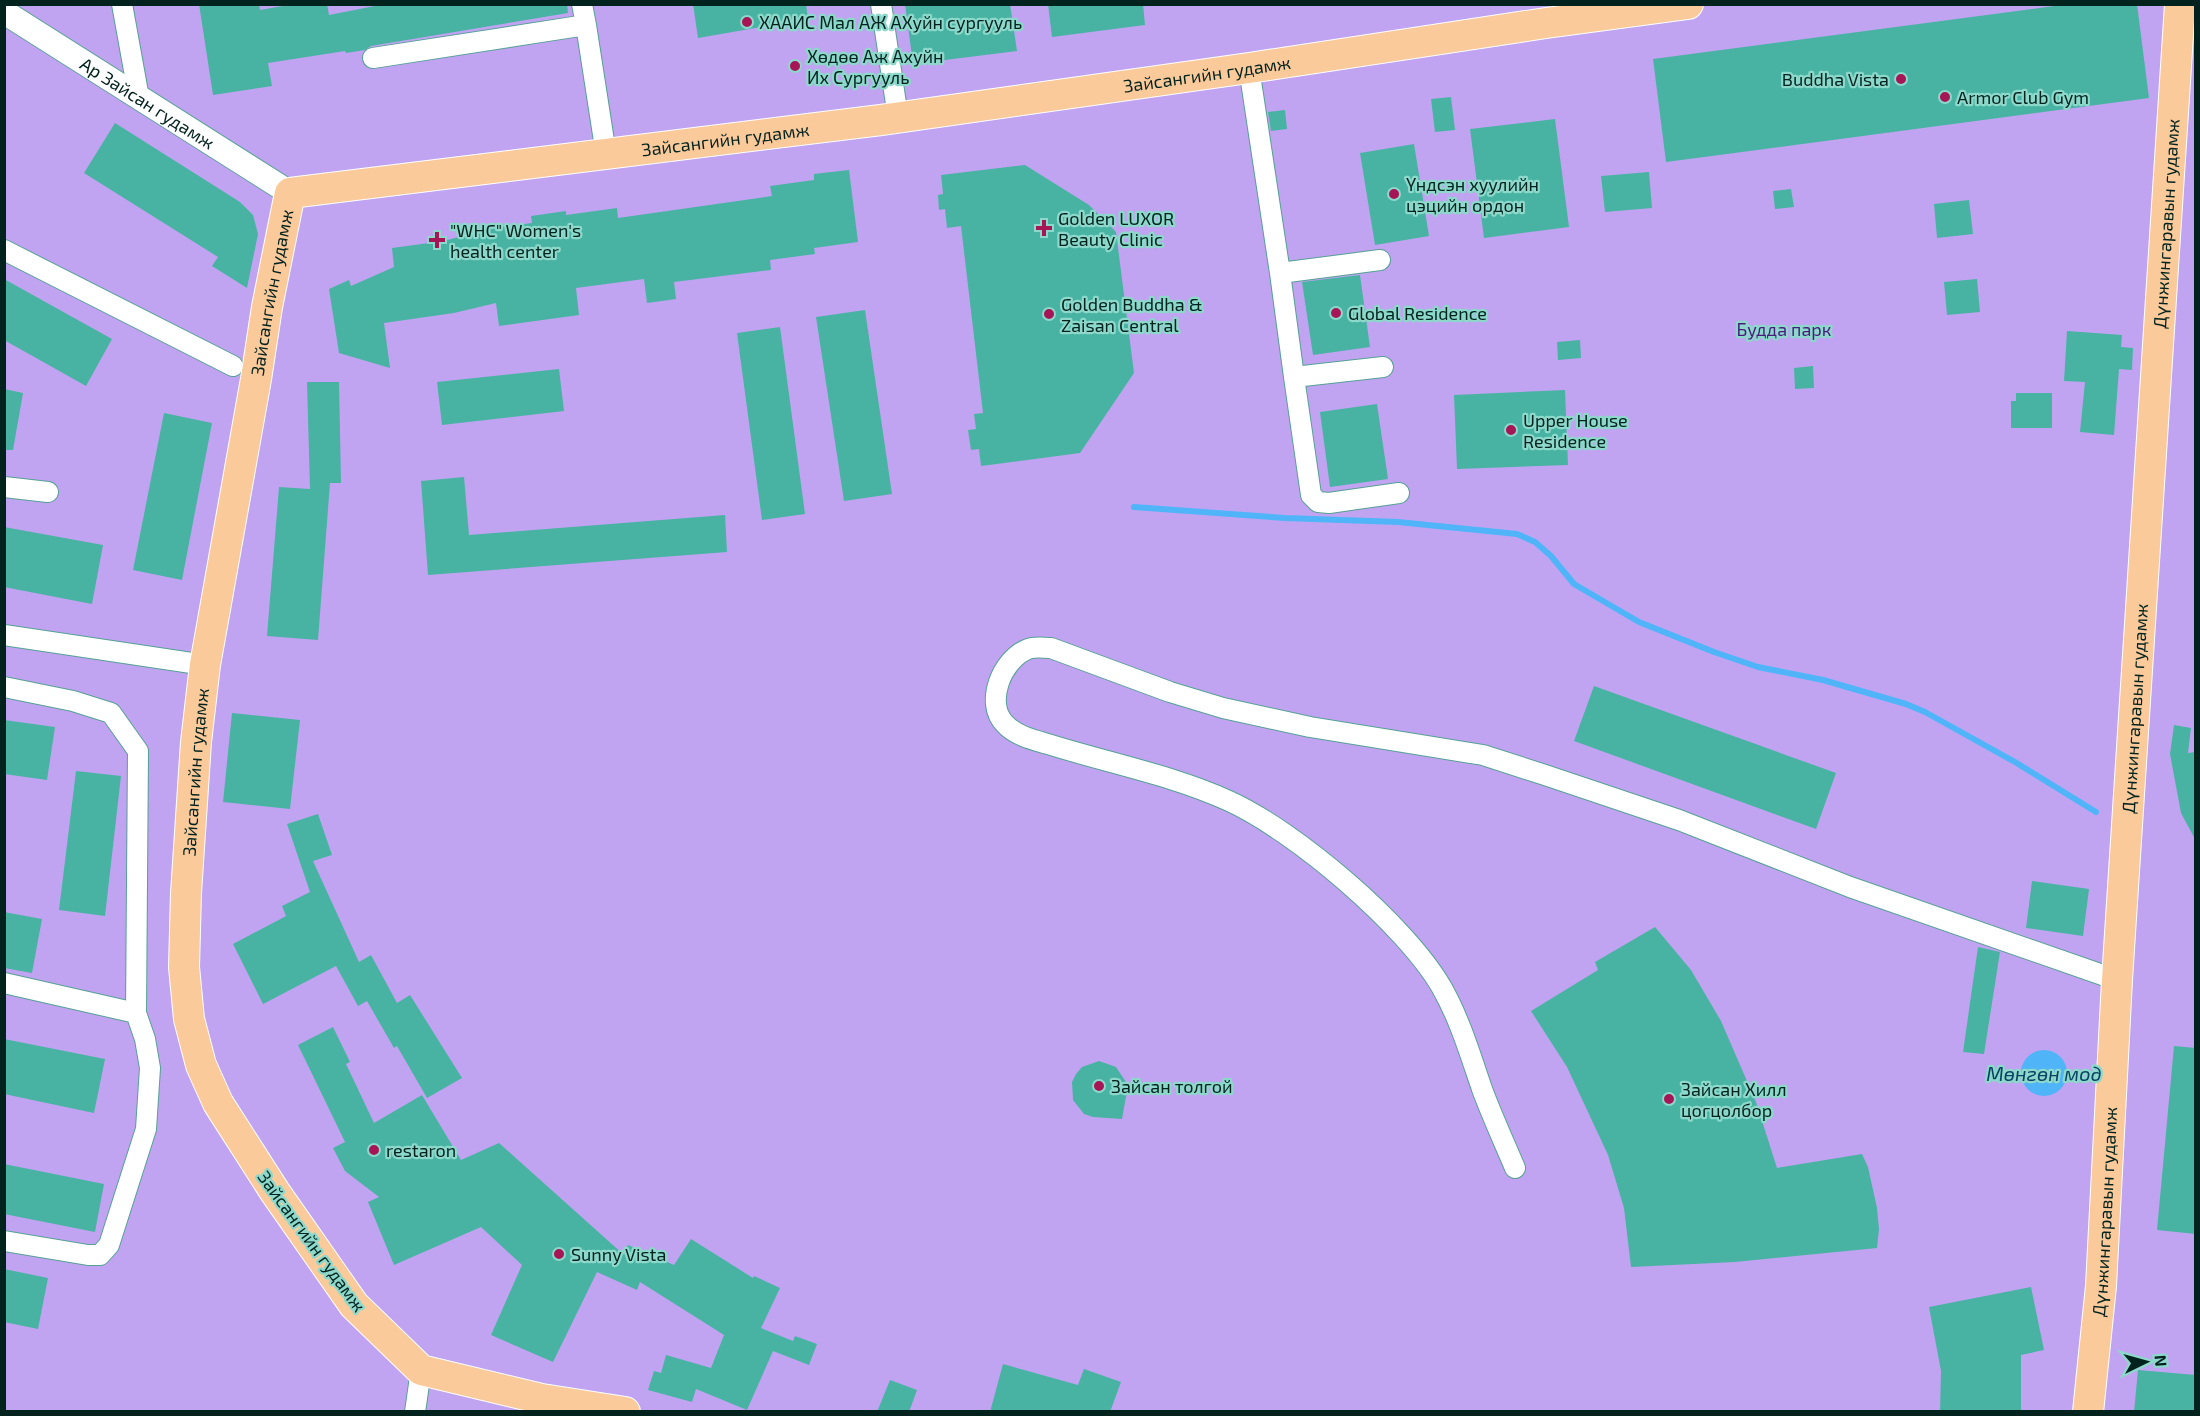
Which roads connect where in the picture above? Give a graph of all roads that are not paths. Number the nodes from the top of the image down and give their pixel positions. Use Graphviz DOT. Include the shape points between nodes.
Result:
graph roads {
  1 [pos="122,4"];
  2 [pos="582,4"];
  3 [pos="881,4"];
  4 [pos="1688,4"];
  5 [pos="2164,4"];
  6 [pos="2180,4"];
  7 [pos="2194,4"];
  8 [pos="4,12"];
  9 [pos="586,25"];
  10 [pos="2178,42"];
  11 [pos="373,58"];
  12 [pos="1249,68"];
  13 [pos="139,98"];
  14 [pos="898,117"];
  15 [pos="606,154"];
  16 [pos="290,193"];
  17 [pos="4,250"];
  18 [pos="1380,260"];
  19 [pos="1280,273"];
  20 [pos="233,366"];
  21 [pos="1383,367"];
  22 [pos="1294,377"];
  23 [pos="4,487"];
  24 [pos="48,492"];
  25 [pos="1399,494"];
  26 [pos="4,635"];
  27 [pos="205,665"];
  28 [pos="4,687"];
  29 [pos="2117,980"];
  30 [pos="4,983"];
  31 [pos="136,1013"];
  32 [pos="1515,1168"];
  33 [pos="4,1241"];
  34 [pos="421,1370"];
  35 [pos="415,1412"];
  36 [pos="625,1412"];
  37 [pos="2088,1412"];
  1 -- 13 [label="street"];
  2 -- 9 [label="street"];
  3 -- 14 [label="street"];
  4 -- 12 [label="main road, Зайсангийн гудамж"];
  5 -- 10 [label="main road"];
  6 -- 10 [label="main road, Дүнжингаравын гудамж"];
  7 -- 10 [label="main road"];
  8 -- 13 [label="street, Ар Зайсан гудамж"];
  9 -- 11 [label="street"];
  9 -- 15 [label="street"];
  10 -- 29 [label="main road, Дүнжингаравын гудамж"];
  12 -- 14 [label="main road, Зайсангийн гудамж"];
  12 -- 19 [label="street"];
  13 -- 16 [label="street, Ар Зайсан гудамж"];
  14 -- 15 [label="main road, Зайсангийн гудамж"];
  15 -- 16 [label="main road, Зайсангийн гудамж"];
  16 -- 27 [label="main road, Зайсангийн гудамж"];
  17 -- 20 [label="street"];
  18 -- 19 [label="street"];
  19 -- 22 [label="street"];
  21 -- 22 [label="street"];
  22 -- 25 [label="street" via="1311,495 1318,502 1329,503"];
  23 -- 24 [label="street"];
  26 -- 27 [label="street"];
  27 -- 34 [label="main road, Зайсангийн гудамж" via="196,742 184,967 189,1019 201,1065 218,1103 354,1305"];
  28 -- 31 [label="street" via="111,713 138,751"];
  29 -- 32 [label="street" via="1850,887 1679,820 1483,755 1310,727 1223,708 1051,648 1026,649 1012,660 998,686 996,702 1000,717 1012,729 1230,802 1306,849 1388,921 1440,985 1457,1016"];
  29 -- 37 [label="main road, Дүнжингаравын гудамж" via="2101,1286"];
  30 -- 31 [label="street"];
  31 -- 33 [label="street" via="150,1068 146,1129 109,1245 100,1254 88,1255"];
  34 -- 35 [label="street"];
  34 -- 36 [label="main road" via="542,1399"];
}
